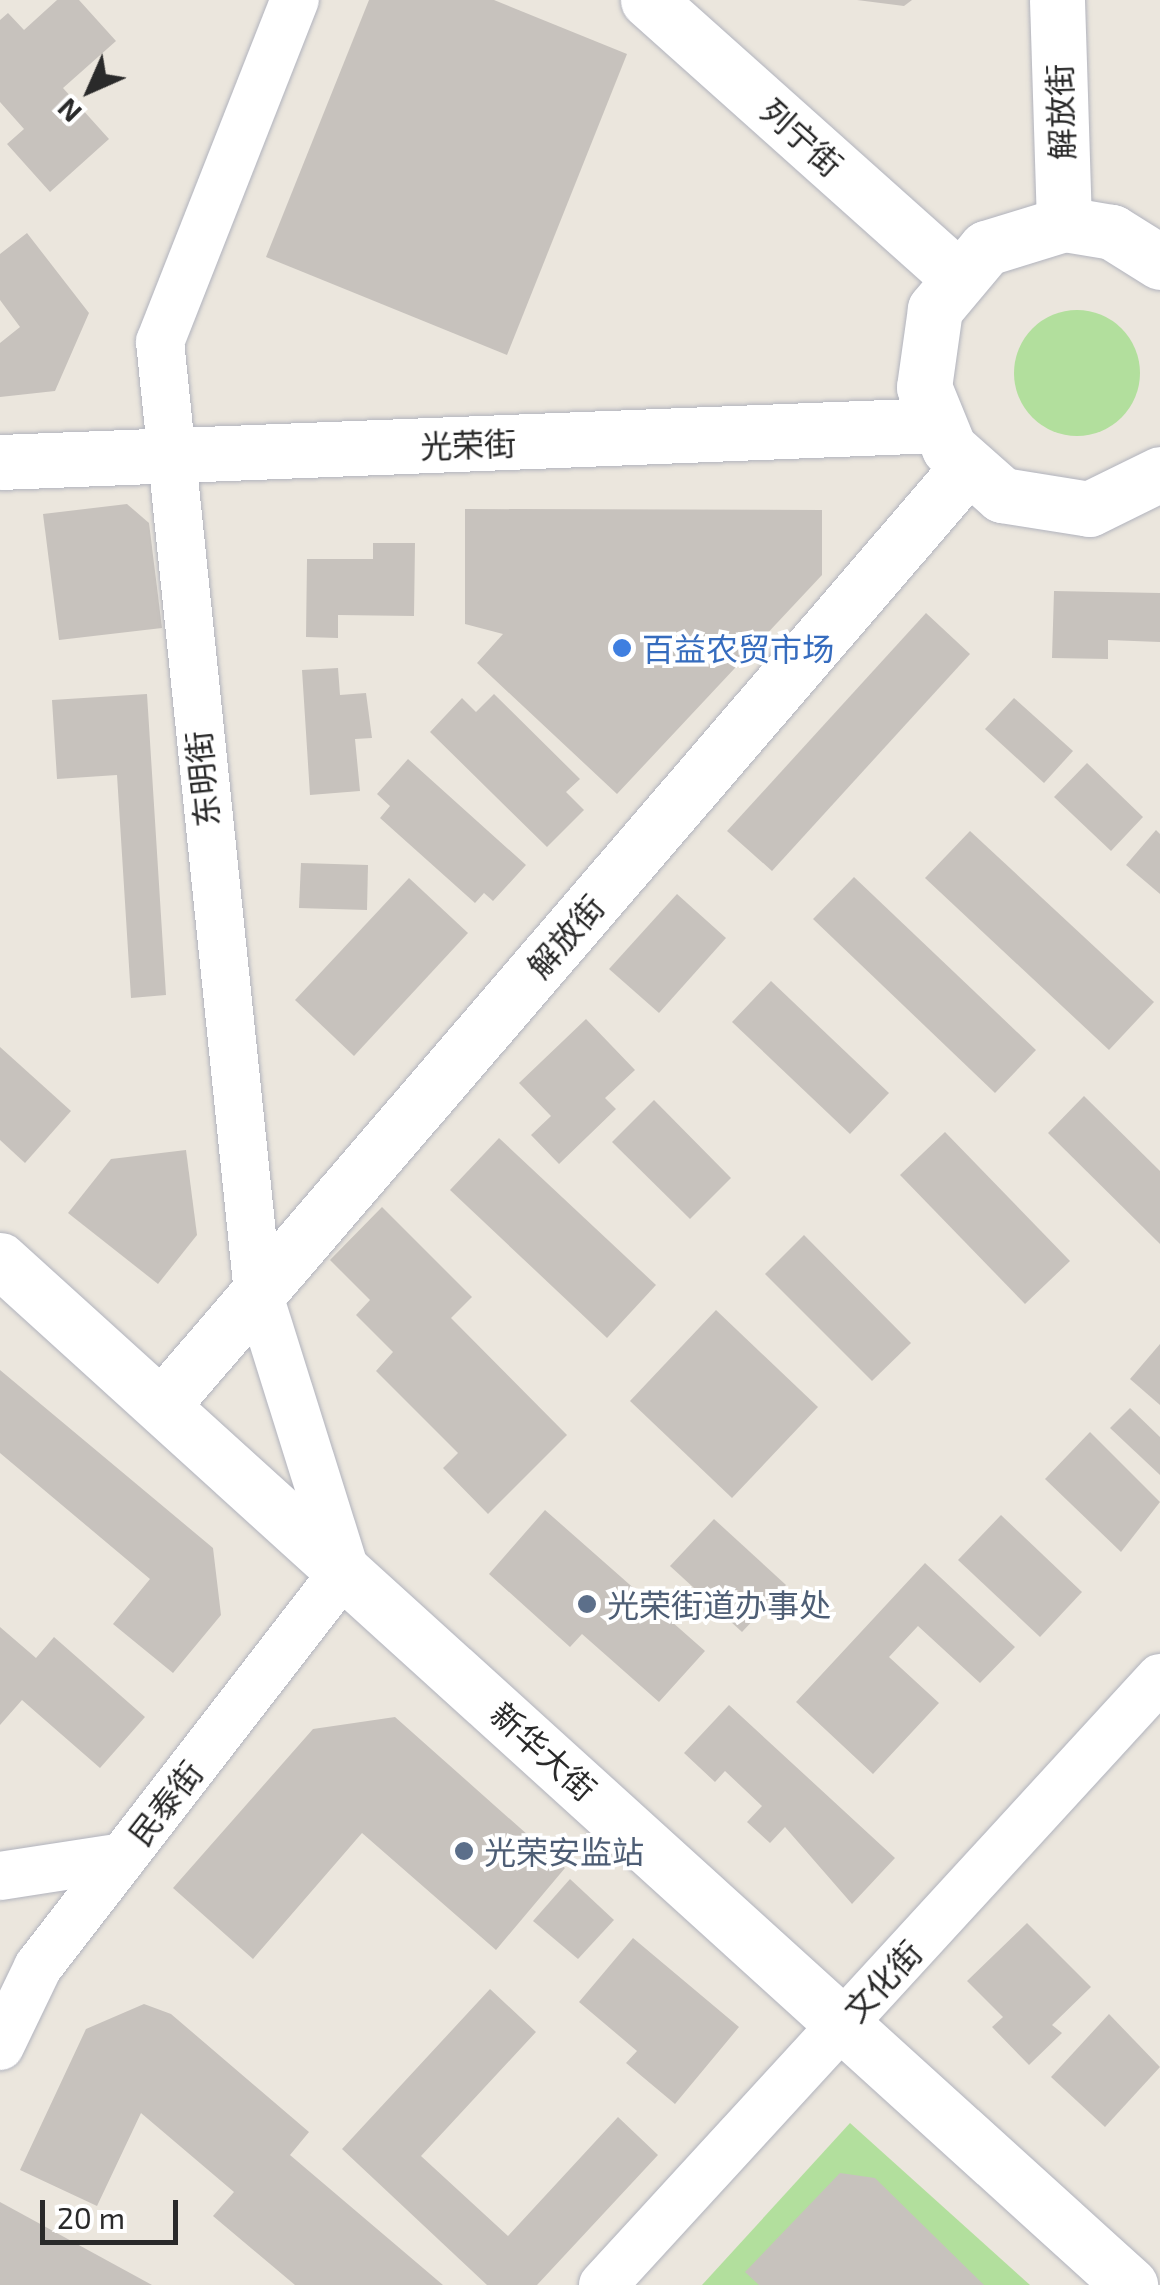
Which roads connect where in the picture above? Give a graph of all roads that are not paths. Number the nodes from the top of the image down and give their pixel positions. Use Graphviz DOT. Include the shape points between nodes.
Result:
graph roads {
  1 [pos="295,0"];
  2 [pos="648,0"];
  3 [pos="1056,0"];
  4 [pos="1064,224"];
  5 [pos="1158,255"];
  6 [pos="956,275"];
  7 [pos="936,425"];
  8 [pos="167,455"];
  9 [pos="0,462"];
  10 [pos="966,469"];
  11 [pos="1160,474"];
  12 [pos="0,1260"];
  13 [pos="258,1293"];
  14 [pos="163,1404"];
  15 [pos="345,1570"];
  16 [pos="1160,1678"];
  17 [pos="124,1857"];
  18 [pos="0,1876"];
  19 [pos="843,2024"];
  20 [pos="0,2046"];
  21 [pos="603,2285"];
  22 [pos="1130,2285"];
  1 -- 8 [label="street, 东明街" via="160,342"];
  2 -- 6 [label="street, 列宁街"];
  3 -- 4 [label="street, 解放街"];
  4 -- 5 [label="street" via="1112,232"];
  4 -- 6 [label="street" via="986,248"];
  6 -- 7 [label="street" via="924,347"];
  7 -- 8 [label="street, 光荣街"];
  7 -- 10 [label="street"];
  8 -- 9 [label="street, 光荣街"];
  8 -- 13 [label="street, 东明街"];
  10 -- 11 [label="street" via="1002,495 1044,508 1088,509"];
  10 -- 13 [label="street, 解放街"];
  12 -- 14 [label="street, 新华大街"];
  13 -- 14 [label="street, 解放街"];
  13 -- 15 [label="street, 东明街"];
  14 -- 15 [label="street, 新华大街"];
  15 -- 17 [label="street, 民泰街"];
  15 -- 19 [label="street, 新华大街"];
  16 -- 19 [label="street, 文化街"];
  17 -- 18 [label="street"];
  17 -- 20 [label="street, 民泰街" via="38,1967"];
  19 -- 21 [label="street, 文化街"];
  19 -- 22 [label="street, 新华大街"];
}
